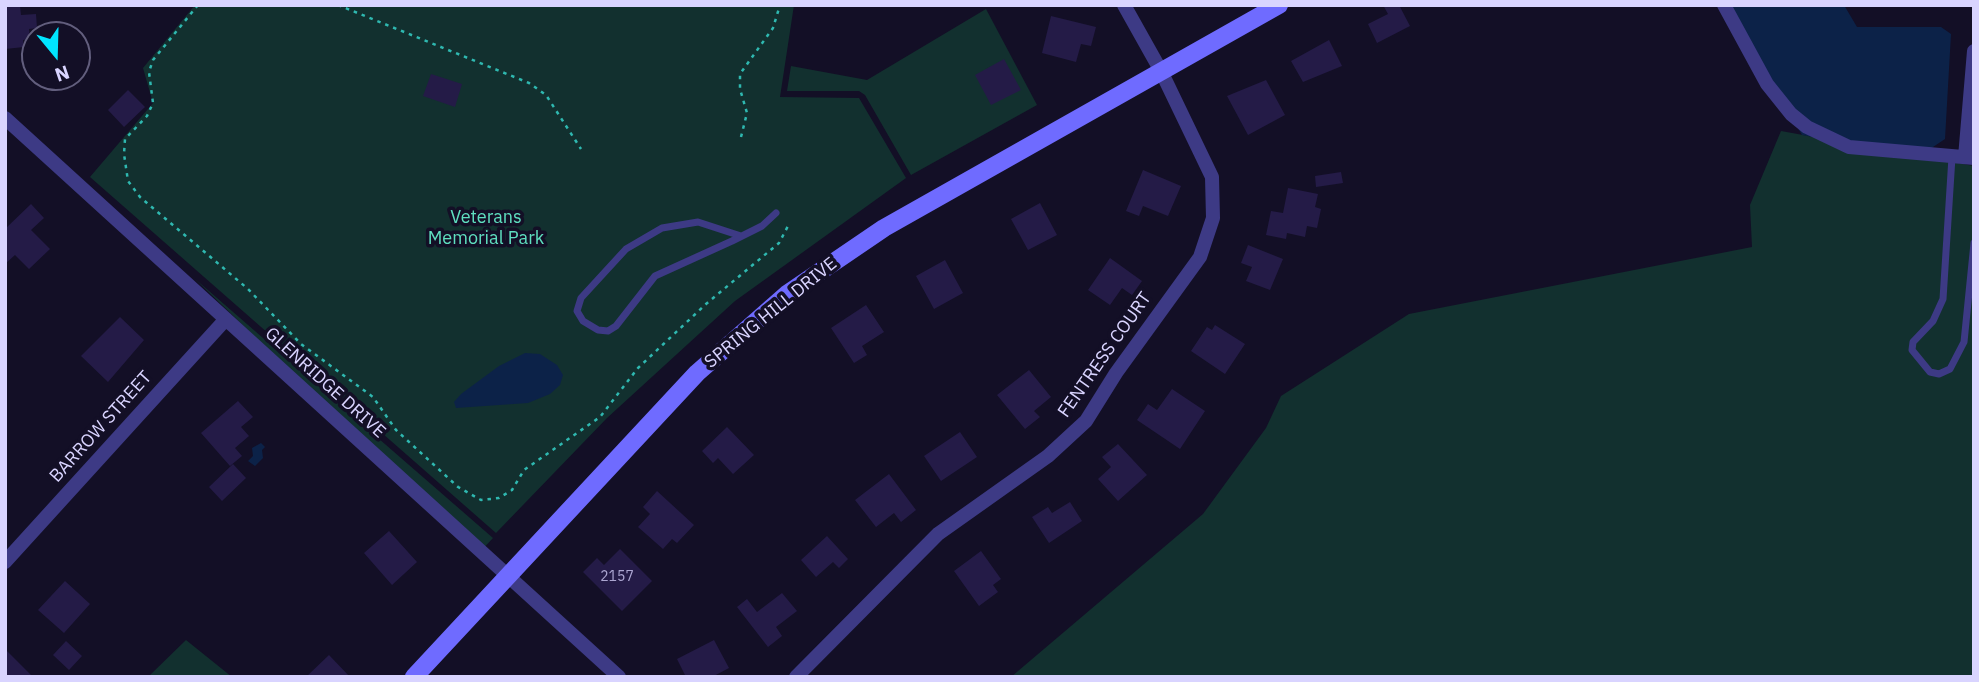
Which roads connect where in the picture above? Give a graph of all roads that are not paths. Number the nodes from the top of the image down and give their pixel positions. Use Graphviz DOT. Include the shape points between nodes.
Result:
graph roads {
  1 [pos="1124,5"];
  2 [pos="1279,5"];
  3 [pos="1724,5"];
  4 [pos="1974,51"];
  5 [pos="1161,71"];
  6 [pos="5,118"];
  7 [pos="1964,157"];
  8 [pos="776,213"];
  9 [pos="741,236"];
  10 [pos="1974,243"];
  11 [pos="226,319"];
  12 [pos="5,562"];
  13 [pos="507,574"];
  14 [pos="414,677"];
  15 [pos="619,677"];
  16 [pos="796,677"];
  1 -- 5 [label="street, FENTRESS COURT"];
  2 -- 5 [label="main road, SPRING HILL DRIVE"];
  3 -- 7 [label="street" via="1772,92 1807,127 1849,147"];
  4 -- 7 [label="street"];
  5 -- 13 [label="main road, SPRING HILL DRIVE" via="884,228 787,294 697,373"];
  5 -- 16 [label="street, FENTRESS COURT" via="1212,177 1213,218 1200,257 1103,398 1068,440 938,534"];
  6 -- 11 [label="street, GLENRIDGE DRIVE"];
  7 -- 10 [label="lane" via="1943,299 1933,321 1913,342 1912,350 1930,372 1950,369 1964,342"];
  8 -- 9 [label="lane"];
  9 -- 9 [label="lane" via="655,276 608,331 583,321 577,311 581,298 626,249 663,228 698,222"];
  11 -- 12 [label="street, BARROW STREET"];
  11 -- 13 [label="street, GLENRIDGE DRIVE"];
  13 -- 14 [label="main road, SPRING HILL DRIVE"];
  13 -- 15 [label="street, GLENRIDGE DRIVE"];
}
